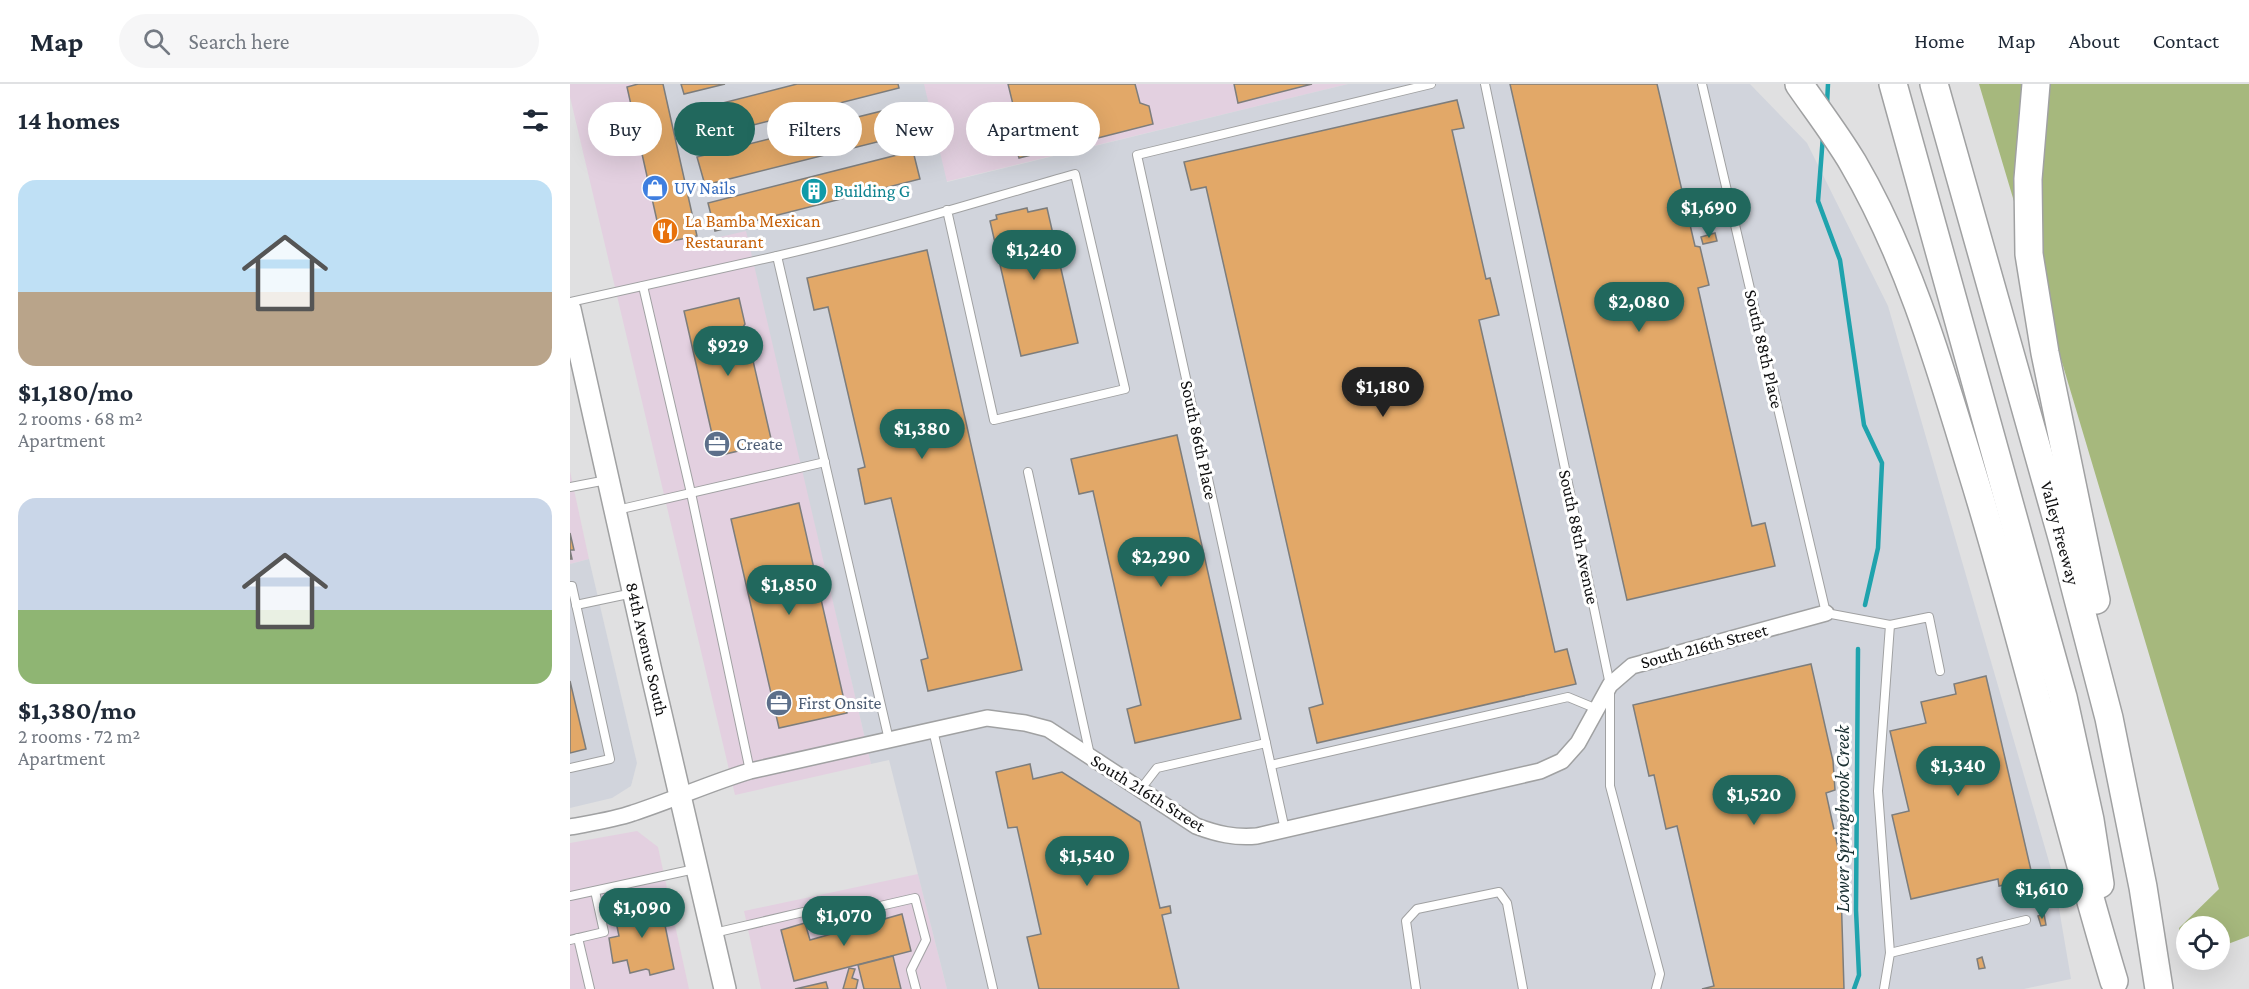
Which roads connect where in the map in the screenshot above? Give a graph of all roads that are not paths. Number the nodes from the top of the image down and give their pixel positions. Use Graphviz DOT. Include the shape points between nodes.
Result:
graph roads {
  1 [pos="1431,84"];
  2 [pos="1485,84"];
  3 [pos="1702,84"];
  4 [pos="1799,84"];
  5 [pos="1893,84"];
  6 [pos="1934,84"];
  7 [pos="2036,84"];
  8 [pos="947,210"];
  9 [pos="777,256"];
  10 [pos="643,286"];
  11 [pos="570,302"];
  12 [pos="570,309"];
  13 [pos="574,345"];
  14 [pos="825,462"];
  15 [pos="1028,472"];
  16 [pos="609,479"];
  17 [pos="570,487"];
  18 [pos="691,494"];
  19 [pos="616,511"];
  20 [pos="570,586"];
  21 [pos="634,592"];
  22 [pos="576,605"];
  23 [pos="1826,614"];
  24 [pos="1890,625"];
  25 [pos="1940,671"];
  26 [pos="1610,685"];
  27 [pos="1597,709"];
  28 [pos="2109,718"];
  29 [pos="933,730"];
  30 [pos="889,740"];
  31 [pos="1266,743"];
  32 [pos="1090,757"];
  33 [pos="1271,765"];
  34 [pos="570,768"];
  35 [pos="750,771"];
  36 [pos="1140,790"];
  37 [pos="681,796"];
  38 [pos="570,827"];
  39 [pos="1285,830"];
  40 [pos="698,869"];
  41 [pos="595,891"];
  42 [pos="570,896"];
  43 [pos="2026,920"];
  44 [pos="712,933"];
  45 [pos="574,939"];
  46 [pos="1890,953"];
  47 [pos="2115,985"];
  48 [pos="590,989"];
  49 [pos="725,989"];
  50 [pos="916,989"];
  51 [pos="993,989"];
  52 [pos="1416,989"];
  53 [pos="1523,989"];
  54 [pos="1656,989"];
  55 [pos="1884,989"];
  56 [pos="2159,989"];
  1 -- 31 [label="lane, South 86th Place" via="1137,155"];
  2 -- 26 [label="lane, South 88th Avenue"];
  3 -- 23 [label="lane, South 88th Place"];
  4 -- 47 [label="highway" via="1853,163 1894,246 1942,373 2012,606 2081,872"];
  5 -- 47 [label="highway" via="2063,697 2090,820"];
  6 -- 28 [label="highway, Valley Freeway"];
  7 -- 28 [label="highway" via="2028,179 2029,254 2045,353 2097,605"];
  8 -- 8 [label="lane" via="1075,174 1125,389 994,420"];
  8 -- 9 [label="lane"];
  9 -- 10 [label="lane"];
  9 -- 14 [label="lane"];
  10 -- 11 [label="lane"];
  10 -- 18 [label="lane"];
  12 -- 13 [label="main road, 84th Avenue South"];
  13 -- 16 [label="main road, 84th Avenue South"];
  14 -- 18 [label="lane"];
  14 -- 30 [label="lane"];
  15 -- 32 [label="lane"];
  16 -- 17 [label="lane"];
  16 -- 19 [label="main road, 84th Avenue South"];
  18 -- 19 [label="lane"];
  18 -- 35 [label="lane"];
  19 -- 21 [label="main road, 84th Avenue South"];
  20 -- 22 [label="lane"];
  21 -- 22 [label="lane"];
  21 -- 37 [label="main road, 84th Avenue South"];
  22 -- 34 [label="lane" via="610,759"];
  23 -- 24 [label="lane"];
  23 -- 26 [label="street, South 216th Street" via="1632,666"];
  24 -- 25 [label="lane" via="1929,617"];
  24 -- 46 [label="lane" via="1878,791"];
  26 -- 27 [label="street, South 216th Street"];
  26 -- 54 [label="lane, South 88th Avenue" via="1610,786 1660,974"];
  27 -- 33 [label="lane" via="1568,697"];
  27 -- 39 [label="street, South 216th Street" via="1578,743 1562,761 1540,771"];
  28 -- 56 [label="highway, Valley Freeway"];
  29 -- 30 [label="street, South 216th Street"];
  29 -- 32 [label="street, South 216th Street" via="987,718 1025,723 1048,729"];
  29 -- 51 [label="lane"];
  30 -- 35 [label="street, South 216th Street"];
  31 -- 33 [label="lane, South 86th Place"];
  31 -- 36 [label="lane" via="1157,768"];
  32 -- 36 [label="street, South 216th Street"];
  33 -- 39 [label="lane, South 86th Place"];
  35 -- 37 [label="street, South 216th Street"];
  36 -- 39 [label="street, South 216th Street" via="1196,826 1219,834 1238,837"];
  37 -- 38 [label="street, South 216th Street" via="630,814"];
  37 -- 40 [label="main road, 84th Avenue South"];
  40 -- 41 [label="lane"];
  40 -- 44 [label="main road, 84th Avenue South"];
  41 -- 42 [label="lane"];
  41 -- 45 [label="lane" via="604,932"];
  43 -- 46 [label="lane"];
  44 -- 49 [label="main road, 84th Avenue South"];
  44 -- 50 [label="lane" via="812,910 815,921 915,898 926,940 911,970"];
  45 -- 48 [label="lane"];
  46 -- 55 [label="lane"];
  52 -- 53 [label="lane" via="1406,921 1417,909 1499,892 1507,903"];
}
